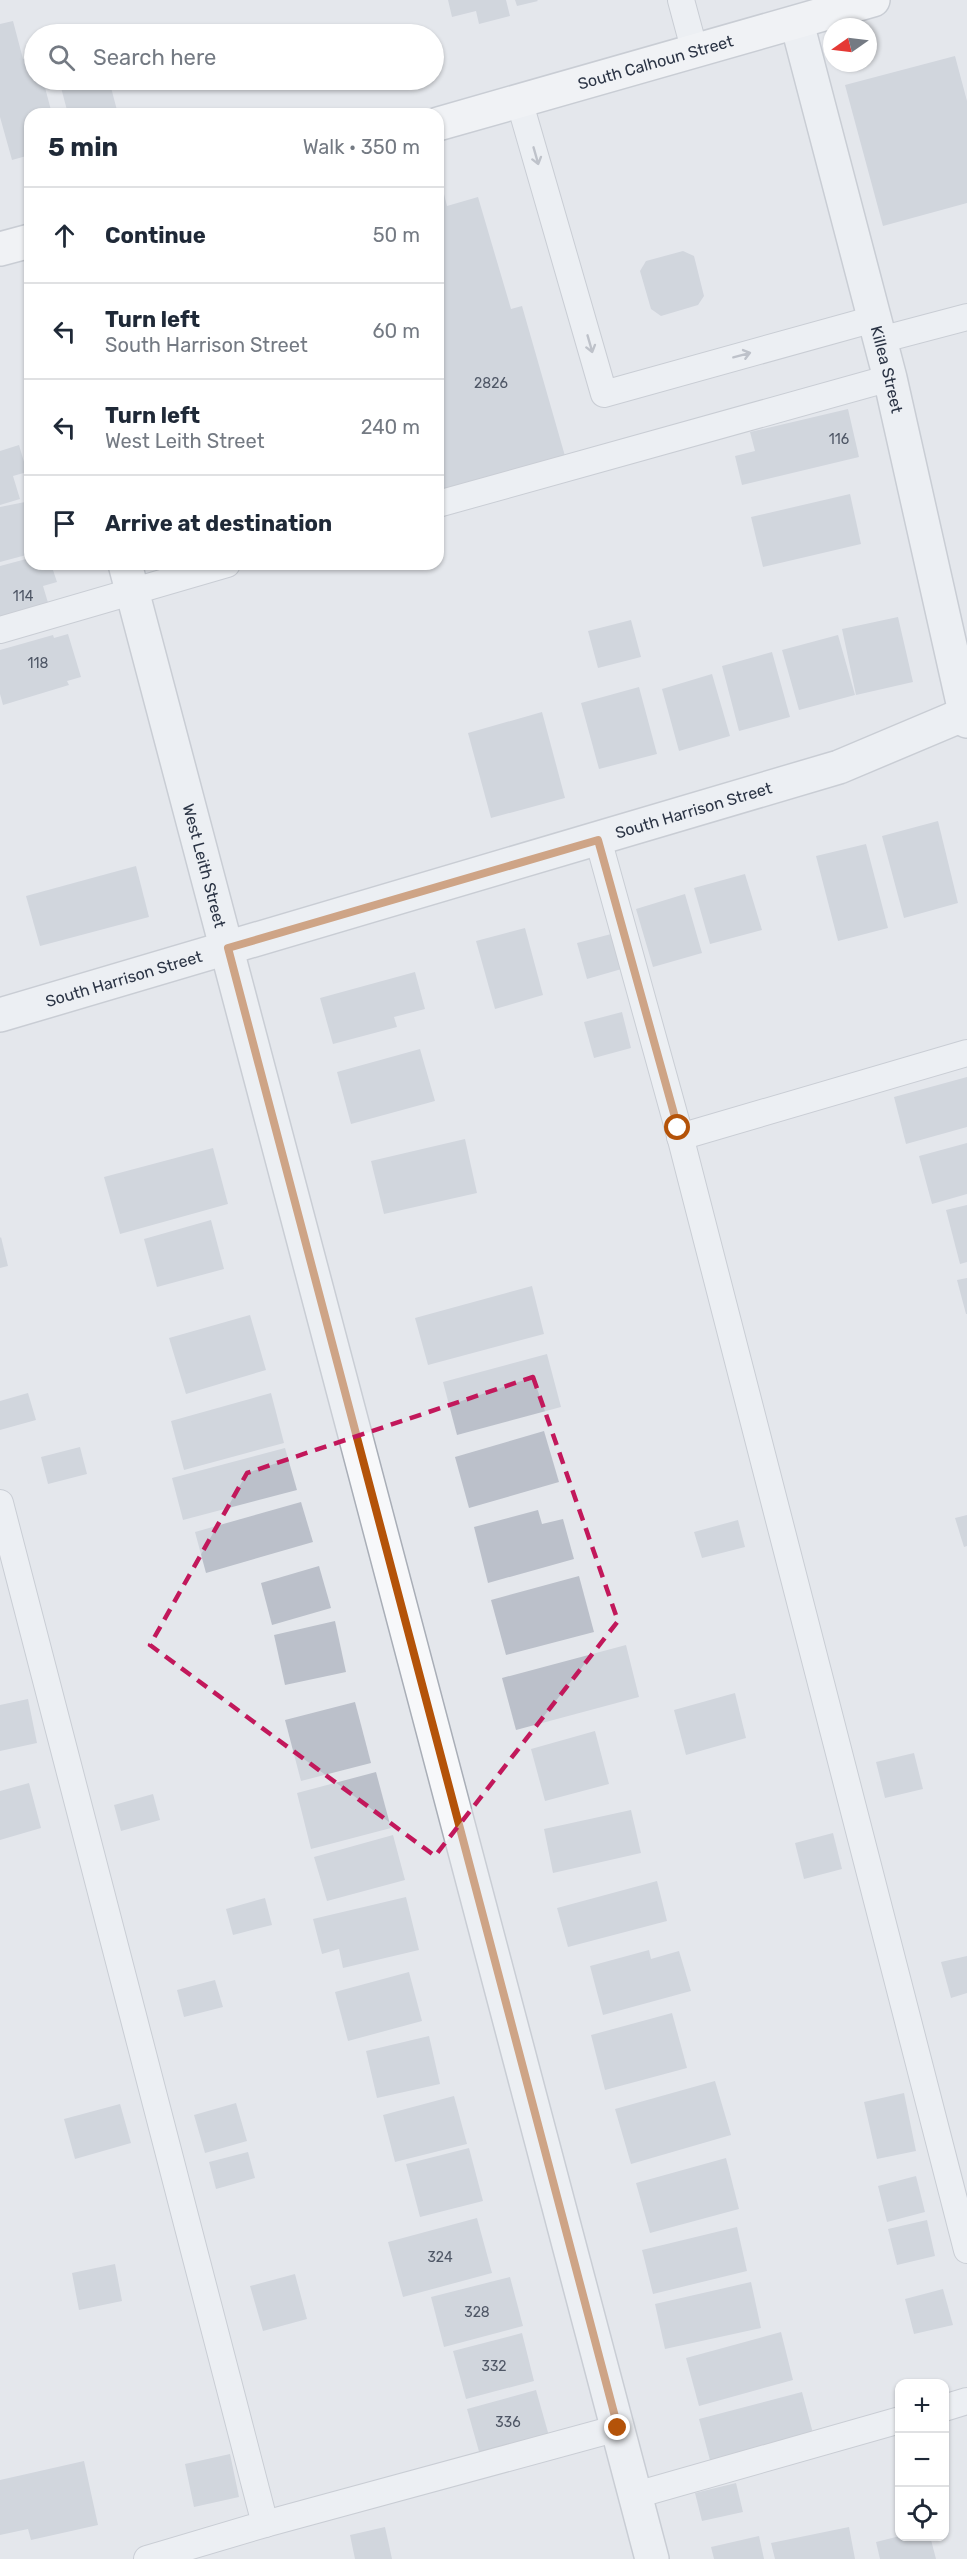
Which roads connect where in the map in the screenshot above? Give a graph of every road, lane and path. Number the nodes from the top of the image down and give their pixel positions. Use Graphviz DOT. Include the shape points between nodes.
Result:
graph roads {
  1 [pos="681,0"];
  2 [pos="873,0"];
  3 [pos="797,23"];
  4 [pos="695,52"];
  5 [pos="519,100"];
  6 [pos="444,122"];
  7 [pos="24,243"];
  8 [pos="0,249"];
  9 [pos="967,317"];
  10 [pos="877,330"];
  11 [pos="890,378"];
  12 [pos="444,502"];
  13 [pos="185,570"];
  14 [pos="128,578"];
  15 [pos="0,630"];
  16 [pos="966,716"];
  17 [pos="598,840"];
  18 [pos="228,948"];
  19 [pos="0,1015"];
  20 [pos="967,1053"];
  21 [pos="680,1137"];
  22 [pos="0,1503"];
  23 [pos="967,2250"];
  24 [pos="967,2401"];
  25 [pos="949,2407"];
  26 [pos="895,2421"];
  27 [pos="618,2428"];
  28 [pos="636,2495"];
  29 [pos="266,2524"];
  30 [pos="147,2559"];
  31 [pos="652,2559"];
  1 -- 4 [label="lane"];
  2 -- 3 [label="street, South Calhoun Street"];
  3 -- 4 [label="street, South Calhoun Street"];
  3 -- 10 [label="street, Killea Street"];
  4 -- 5 [label="street, South Calhoun Street"];
  5 -- 6 [label="street, South Calhoun Street"];
  5 -- 10 [label="lane, one-way" via="604,394"];
  7 -- 8 [label="street"];
  9 -- 10 [label="lane"];
  10 -- 11 [label="street, Killea Street"];
  11 -- 12 [label="lane"];
  11 -- 16 [label="street, Killea Street"];
  13 -- 14 [label="lane"];
  14 -- 15 [label="lane"];
  14 -- 18 [label="street, West Leith Street"];
  16 -- 17 [label="street, South Harrison Street" via="838,767"];
  17 -- 18 [label="street, South Harrison Street"];
  17 -- 21 [label="lane"];
  18 -- 19 [label="street, South Harrison Street"];
  18 -- 27 [label="street, West Leith Street"];
  20 -- 21 [label="lane"];
  21 -- 23 [label="lane"];
  22 -- 29 [label="lane"];
  24 -- 25 [label="lane"];
  26 -- 28 [label="lane"];
  27 -- 28 [label="street, West Leith Street"];
  27 -- 29 [label="lane"];
  28 -- 31 [label="street, West Leith Street"];
  29 -- 30 [label="lane"];
}
